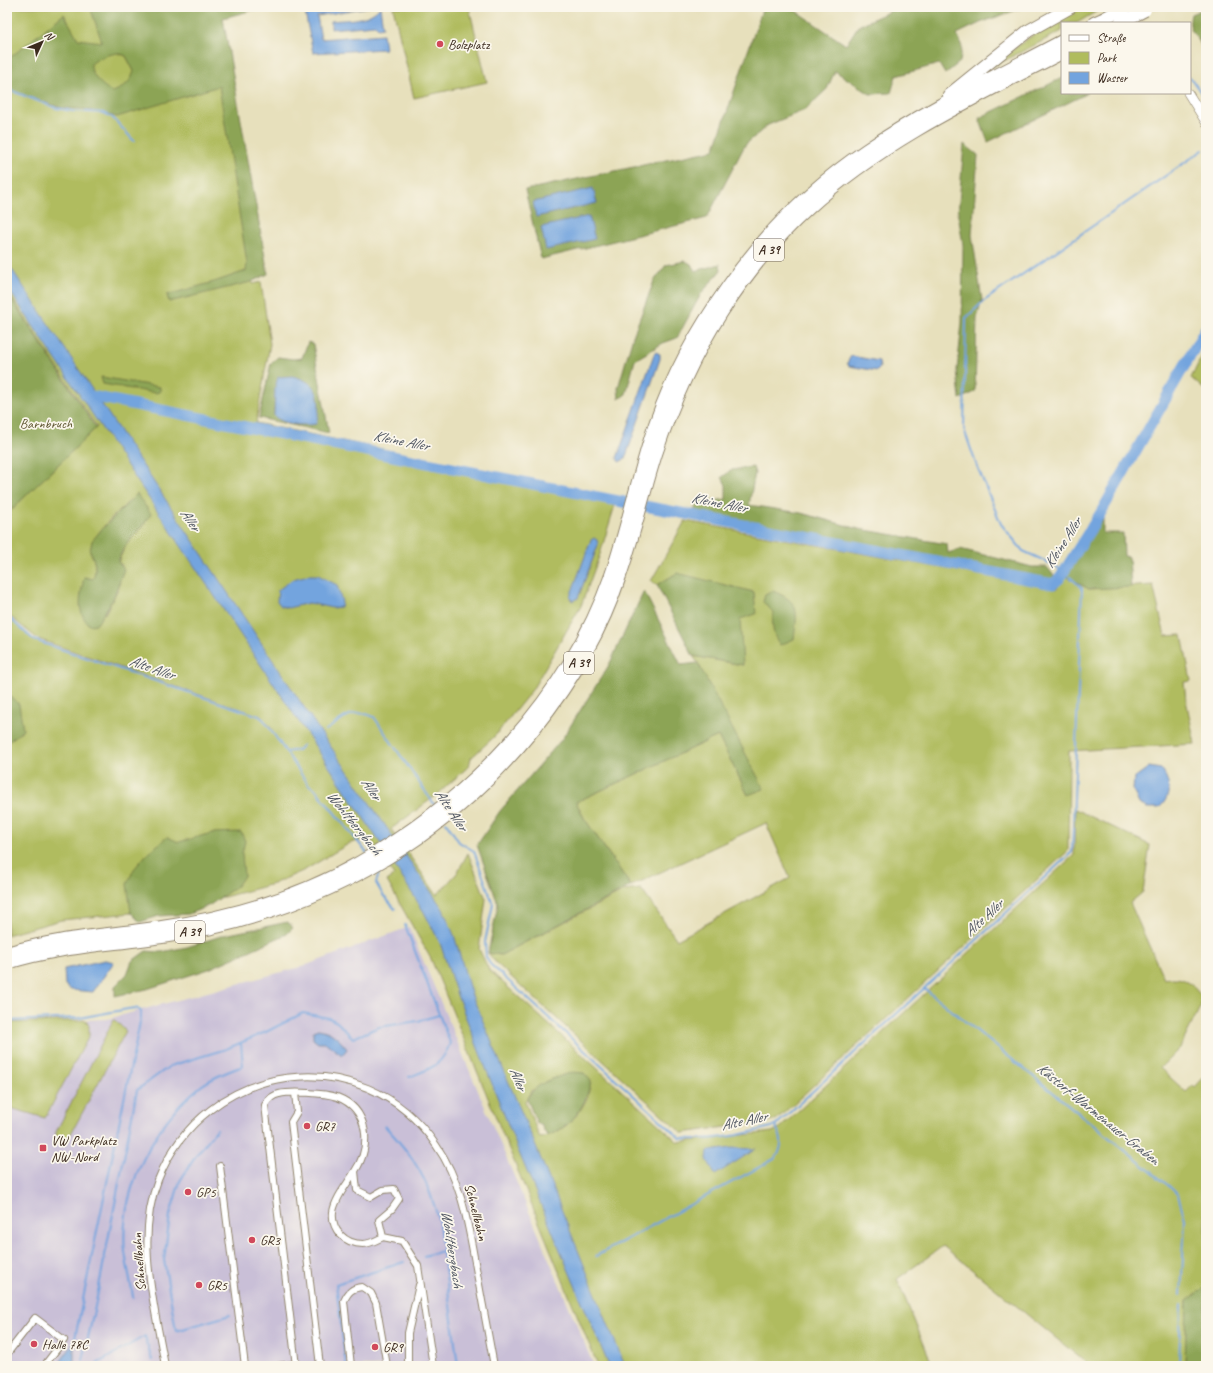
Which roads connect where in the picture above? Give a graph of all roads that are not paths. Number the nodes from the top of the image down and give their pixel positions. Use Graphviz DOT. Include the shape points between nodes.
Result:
graph roads {
  1 [pos="1071,7"];
  2 [pos="1117,7"];
  3 [pos="1125,7"];
  4 [pos="1147,8"];
  5 [pos="1099,21"];
  6 [pos="1122,22"];
  7 [pos="1124,22"];
  8 [pos="1061,41"];
  9 [pos="1061,54"];
  10 [pos="1189,94"];
  11 [pos="925,114"];
  12 [pos="1206,122"];
  13 [pos="646,471"];
  14 [pos="361,867"];
  15 [pos="7,953"];
  16 [pos="7,963"];
  17 [pos="295,1093"];
  18 [pos="220,1166"];
  19 [pos="355,1171"];
  20 [pos="343,1190"];
  21 [pos="357,1190"];
  22 [pos="383,1237"];
  23 [pos="420,1280"];
  24 [pos="7,1354"];
  25 [pos="296,1365"];
  26 [pos="52,1366"];
  27 [pos="165,1366"];
  28 [pos="245,1366"];
  29 [pos="277,1366"];
  30 [pos="320,1366"];
  31 [pos="351,1366"];
  32 [pos="387,1366"];
  33 [pos="408,1366"];
  34 [pos="433,1366"];
  35 [pos="494,1366"];
  1 -- 11 [label="highway" via="1028,31"];
  2 -- 7 [label="street"];
  3 -- 5 [label="highway, bridge"];
  4 -- 6 [label="highway, bridge"];
  8 -- 11 [label="highway, A 39"];
  9 -- 13 [label="highway, A 39" via="905,138 836,185 790,227 751,272 723,310 676,398"];
  10 -- 12 [label="street"];
  11 -- 13 [label="highway, A 39" via="865,151 830,177 784,219 742,267 715,304 676,373 655,424"];
  13 -- 14 [label="highway, A 39" via="628,533 596,610 577,647 545,698 491,770"];
  14 -- 15 [label="highway, A 39" via="276,900 229,914"];
  14 -- 16 [label="highway, A 39" via="322,893 234,924 165,937 82,947"];
  17 -- 19 [label="street" via="337,1097 357,1110 364,1123 366,1140 361,1162"];
  17 -- 25 [label="street" via="278,1094 265,1105"];
  17 -- 30 [label="street" via="297,1112 291,1122"];
  18 -- 28 [label="street"];
  19 -- 20 [label="street"];
  19 -- 21 [label="street"];
  20 -- 21 [label="street"];
  20 -- 22 [label="street" via="333,1212 336,1229 351,1242 362,1244"];
  21 -- 22 [label="street" via="371,1197 383,1190 394,1189 400,1199 379,1220"];
  22 -- 23 [label="street" via="402,1241 418,1266"];
  23 -- 33 [label="street" via="408,1333"];
  23 -- 34 [label="street"];
  24 -- 26 [label="street" via="35,1318 64,1340 47,1362"];
  25 -- 29 [label="street"];
  27 -- 35 [label="street, Schnellbahn" via="147,1255 152,1203 157,1182 167,1159 191,1127 232,1095 262,1082 312,1076 334,1079 377,1093 406,1112 435,1143 448,1164 465,1206"];
  31 -- 32 [label="street" via="344,1301 353,1288 362,1287 371,1293 376,1303"];
}
